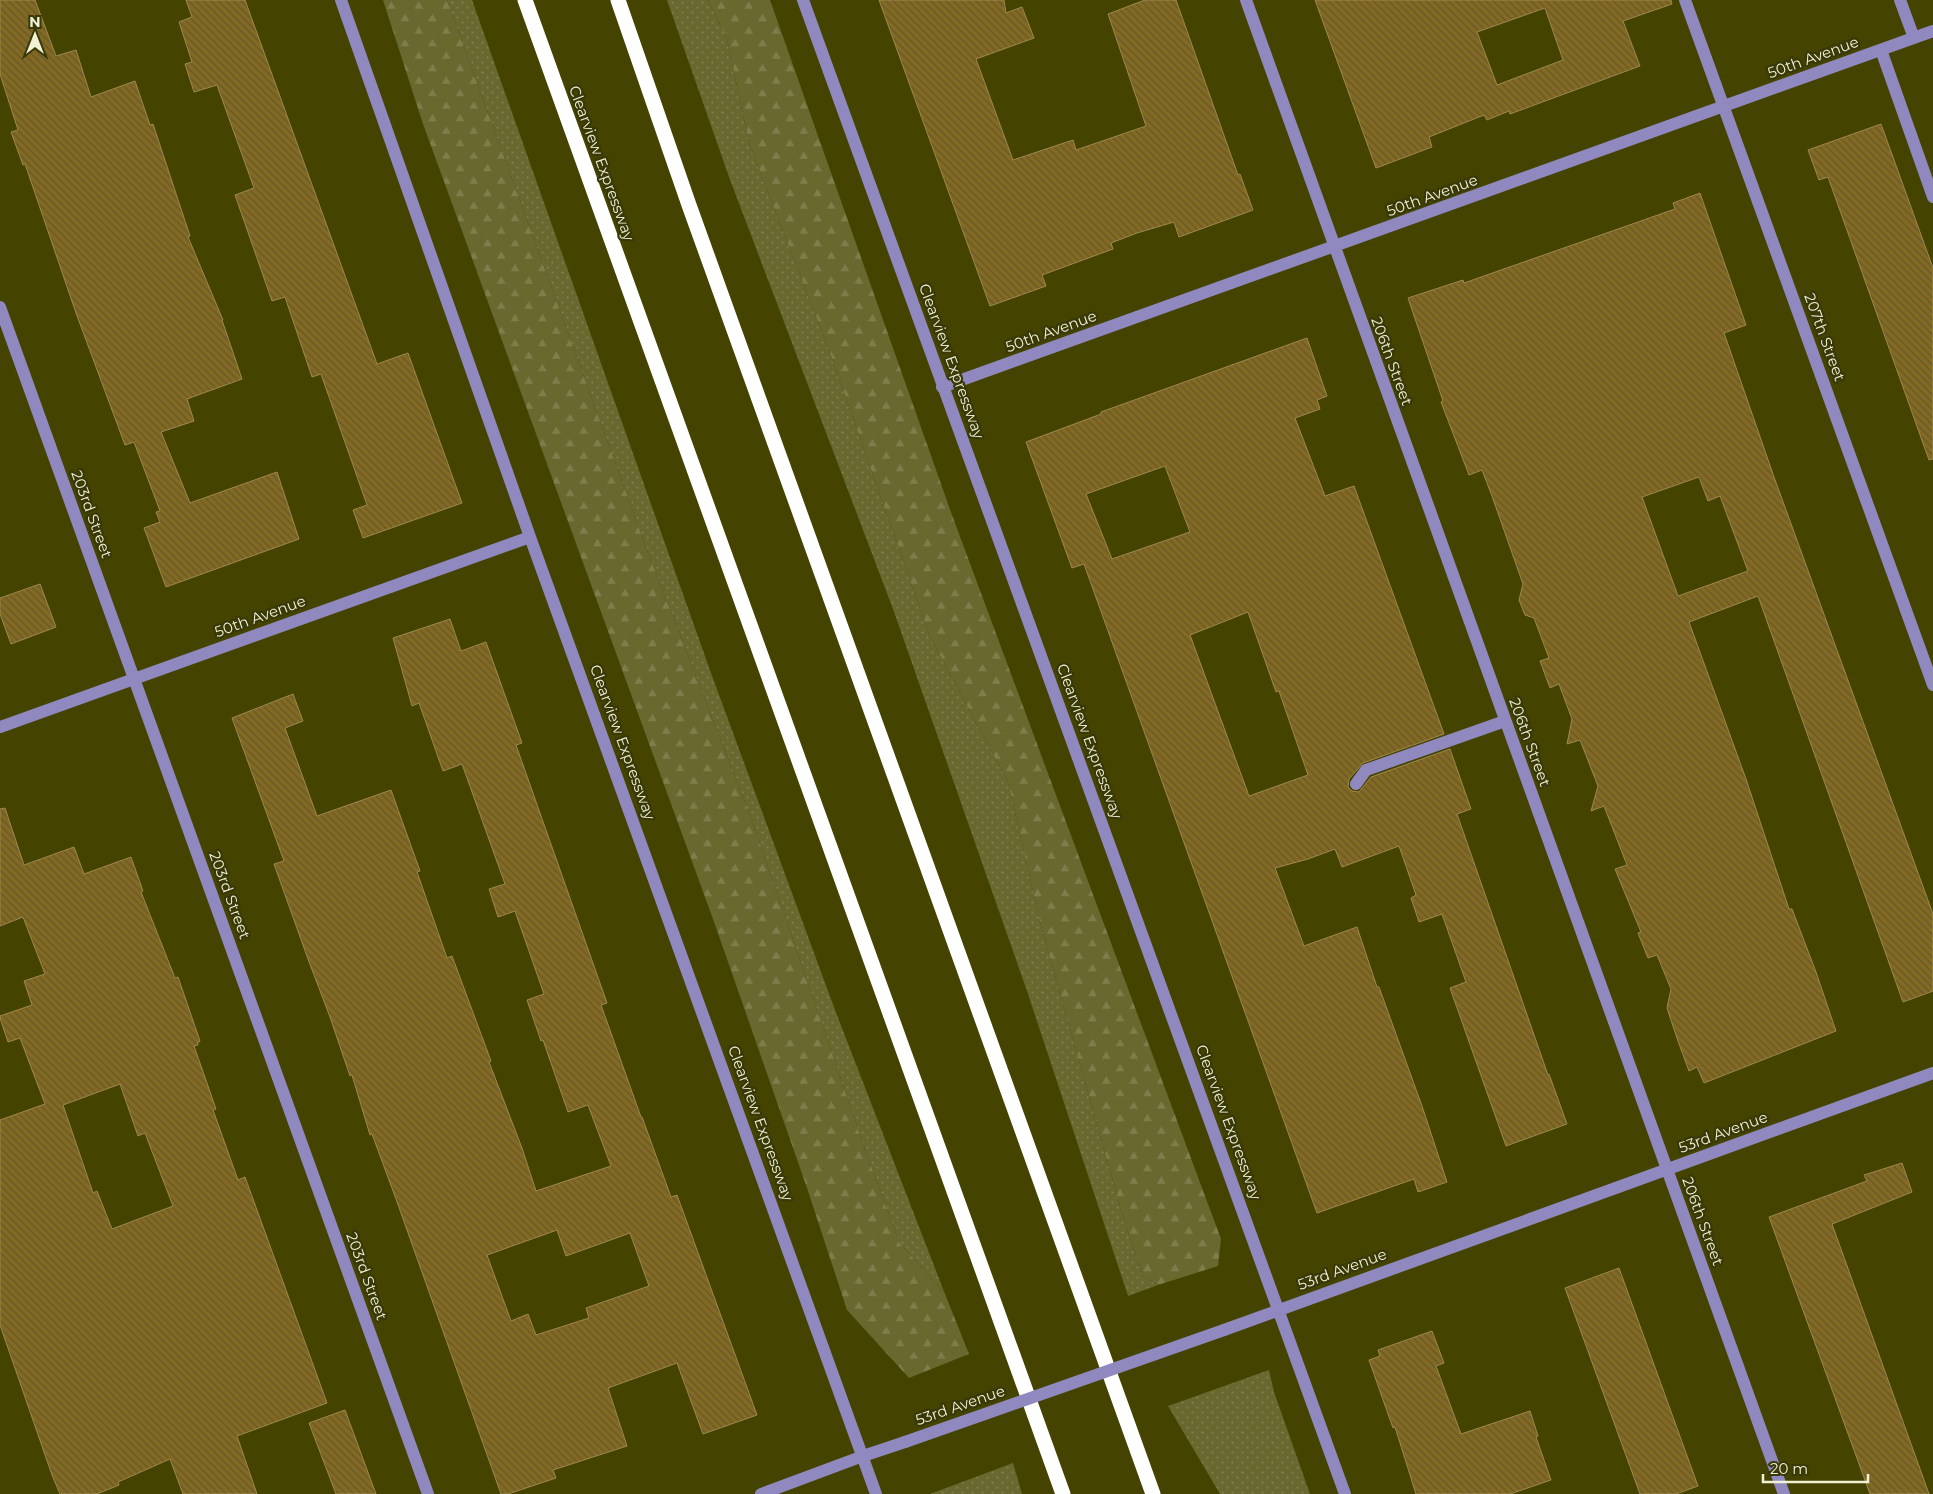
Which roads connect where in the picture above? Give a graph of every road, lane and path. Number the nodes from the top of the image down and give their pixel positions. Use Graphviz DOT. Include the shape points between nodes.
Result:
graph roads {
  1 [pos="342,0"];
  2 [pos="525,0"];
  3 [pos="618,0"];
  4 [pos="804,0"];
  5 [pos="1246,0"];
  6 [pos="1685,0"];
  7 [pos="1900,0"];
  8 [pos="1933,31"];
  9 [pos="1914,38"];
  10 [pos="1881,50"];
  11 [pos="1724,107"];
  12 [pos="1933,197"];
  13 [pos="1334,247"];
  14 [pos="0,307"];
  15 [pos="942,387"];
  16 [pos="530,537"];
  17 [pos="135,679"];
  18 [pos="1933,685"];
  19 [pos="1505,721"];
  20 [pos="0,727"];
  21 [pos="1356,784"];
  22 [pos="1933,1073"];
  23 [pos="1666,1169"];
  24 [pos="1279,1309"];
  25 [pos="863,1456"];
  26 [pos="428,1494"];
  27 [pos="761,1494"];
  28 [pos="876,1494"];
  29 [pos="1063,1494"];
  30 [pos="1153,1494"];
  31 [pos="1345,1494"];
  32 [pos="1784,1494"];
  1 -- 16 [label="street, Clearview Expressway"];
  2 -- 29 [label="highway, Clearview Expressway"];
  3 -- 30 [label="highway"];
  4 -- 15 [label="street, Clearview Expressway"];
  5 -- 13 [label="street, 206th Street"];
  6 -- 11 [label="street, 207th Street"];
  7 -- 9 [label="street"];
  8 -- 9 [label="street, 50th Avenue"];
  9 -- 10 [label="street, 50th Avenue"];
  10 -- 11 [label="street, 50th Avenue"];
  10 -- 12 [label="street"];
  11 -- 13 [label="street, 50th Avenue"];
  11 -- 18 [label="street, 207th Street"];
  13 -- 15 [label="street, 50th Avenue"];
  13 -- 19 [label="street, 206th Street"];
  14 -- 17 [label="street, 203rd Street"];
  15 -- 24 [label="street, Clearview Expressway"];
  16 -- 17 [label="street, 50th Avenue"];
  16 -- 25 [label="street, Clearview Expressway"];
  17 -- 20 [label="street, 50th Avenue"];
  17 -- 26 [label="street, 203rd Street"];
  19 -- 21 [label="street" via="1366,770"];
  19 -- 23 [label="street, 206th Street"];
  22 -- 23 [label="street, 53rd Avenue"];
  23 -- 24 [label="street, 53rd Avenue"];
  23 -- 32 [label="street, 206th Street"];
  24 -- 25 [label="street, 53rd Avenue, bridge"];
  24 -- 31 [label="street, Clearview Expressway"];
  25 -- 27 [label="street, 53rd Avenue"];
  25 -- 28 [label="street, Clearview Expressway"];
}
